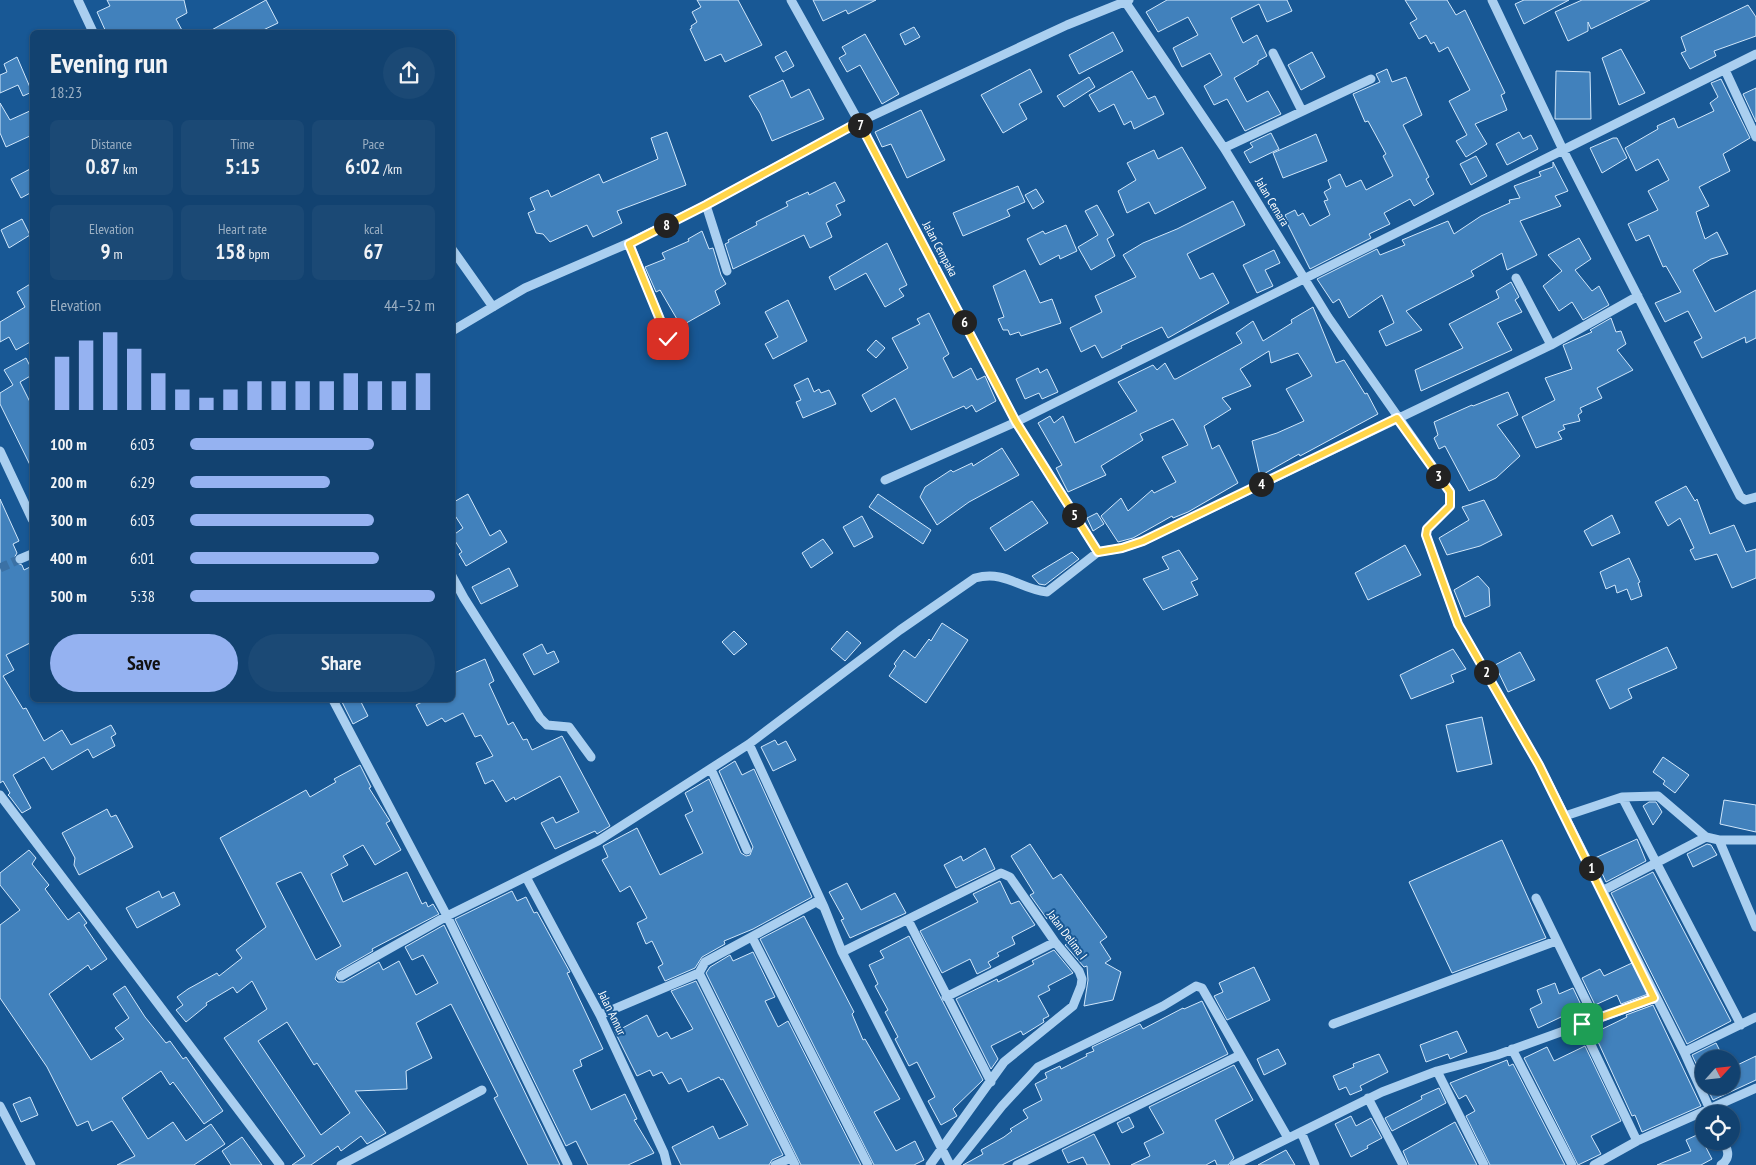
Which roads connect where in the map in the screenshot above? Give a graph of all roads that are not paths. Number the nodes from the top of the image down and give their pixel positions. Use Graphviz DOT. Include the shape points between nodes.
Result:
graph roads {
  1 [pos="78,0"];
  2 [pos="791,0"];
  3 [pos="1492,0"];
  4 [pos="1126,1"];
  5 [pos="92,30"];
  6 [pos="1273,53"];
  7 [pos="1756,54"];
  8 [pos="1725,70"];
  9 [pos="1371,79"];
  10 [pos="1302,111"];
  11 [pos="859,122"];
  12 [pos="1756,137"];
  13 [pos="1224,148"];
  14 [pos="1564,152"];
  15 [pos="706,205"];
  16 [pos="629,244"];
  17 [pos="455,253"];
  18 [pos="727,271"];
  19 [pos="1516,278"];
  20 [pos="1303,279"];
  21 [pos="1638,296"];
  22 [pos="493,307"];
  23 [pos="455,329"];
  24 [pos="668,339"];
  25 [pos="1551,345"];
  26 [pos="1397,418"];
  27 [pos="1016,422"];
  28 [pos="0,450"];
  29 [pos="884,480"];
  30 [pos="1756,498"];
  31 [pos="30,515"];
  32 [pos="1102,553"];
  33 [pos="30,555"];
  34 [pos="20,559"];
  35 [pos="455,582"];
  36 [pos="334,702"];
  37 [pos="749,744"];
  38 [pos="592,757"];
  39 [pos="711,769"];
  40 [pos="0,795"];
  41 [pos="1622,797"];
  42 [pos="1565,816"];
  43 [pos="1706,837"];
  44 [pos="1718,840"];
  45 [pos="1756,840"];
  46 [pos="747,850"];
  47 [pos="1656,864"];
  48 [pos="526,877"];
  49 [pos="1602,892"];
  50 [pos="1536,898"];
  51 [pos="824,907"];
  52 [pos="447,916"];
  53 [pos="908,920"];
  54 [pos="1756,927"];
  55 [pos="752,937"];
  56 [pos="1556,941"];
  57 [pos="1055,942"];
  58 [pos="842,952"];
  59 [pos="699,973"];
  60 [pos="341,976"];
  61 [pos="946,997"];
  62 [pos="1654,998"];
  63 [pos="600,1015"];
  64 [pos="1756,1017"];
  65 [pos="1595,1019"];
  66 [pos="1333,1024"];
  67 [pos="1582,1024"];
  68 [pos="1741,1025"];
  69 [pos="1512,1049"];
  70 [pos="1684,1052"];
  71 [pos="1240,1055"];
  72 [pos="1437,1071"];
  73 [pos="991,1082"];
  74 [pos="1756,1088"];
  75 [pos="482,1090"];
  76 [pos="1368,1098"];
  77 [pos="1708,1105"];
  78 [pos="1723,1105"];
  79 [pos="0,1106"];
  80 [pos="1695,1117"];
  81 [pos="1301,1132"];
  82 [pos="1288,1138"];
  83 [pos="1637,1141"];
  84 [pos="941,1147"];
  85 [pos="1727,1150"];
  86 [pos="793,1162"];
  87 [pos="32,1165"];
  88 [pos="280,1165"];
  89 [pos="341,1165"];
  90 [pos="568,1165"];
  91 [pos="667,1165"];
  92 [pos="775,1165"];
  93 [pos="868,1165"];
  94 [pos="930,1165"];
  95 [pos="950,1165"];
  96 [pos="954,1165"];
  97 [pos="1017,1165"];
  98 [pos="1234,1165"];
  99 [pos="1316,1165"];
  100 [pos="1403,1165"];
  101 [pos="1484,1165"];
  102 [pos="1572,1165"];
  103 [pos="1594,1165"];
  104 [pos="1721,1165"];
  1 -- 5 [label="street"];
  2 -- 11 [label="street, Jalan Cempaka"];
  3 -- 14 [label="street"];
  4 -- 11 [label="street"];
  4 -- 13 [label="street, Jalan Cemara"];
  6 -- 10 [label="street"];
  7 -- 8 [label="street"];
  8 -- 12 [label="street"];
  8 -- 14 [label="street"];
  9 -- 10 [label="street"];
  10 -- 13 [label="street"];
  11 -- 15 [label="street"];
  11 -- 27 [label="street, Jalan Cempaka"];
  13 -- 20 [label="street, Jalan Cemara"];
  14 -- 20 [label="street"];
  14 -- 21 [label="street"];
  15 -- 16 [label="street"];
  15 -- 18 [label="street"];
  16 -- 22 [label="street" via="525,288"];
  16 -- 24 [label="street"];
  17 -- 22 [label="street"];
  19 -- 25 [label="street"];
  20 -- 26 [label="street, Jalan Cemara"];
  20 -- 27 [label="street"];
  21 -- 25 [label="street"];
  21 -- 30 [label="street" via="1740,496 1745,500"];
  22 -- 23 [label="street"];
  25 -- 26 [label="street"];
  26 -- 32 [label="street" via="1143,541"];
  26 -- 42 [label="street, Jalan Cemara" via="1450,492 1450,506 1427,529 1426,535 1458,624"];
  27 -- 29 [label="street"];
  27 -- 32 [label="street, Jalan Cempaka"];
  28 -- 31 [label="street"];
  32 -- 37 [label="street" via="1047,592 1003,576 975,578"];
  33 -- 34 [label="street"];
  35 -- 38 [label="street" via="540,718 546,725 569,727"];
  36 -- 52 [label="street"];
  37 -- 39 [label="street"];
  37 -- 51 [label="street"];
  39 -- 46 [label="street"];
  39 -- 48 [label="street" via="598,842"];
  40 -- 88 [label="street"];
  41 -- 42 [label="street"];
  41 -- 43 [label="street" via="1658,796"];
  41 -- 47 [label="street"];
  42 -- 49 [label="street"];
  43 -- 44 [label="street"];
  43 -- 47 [label="street"];
  44 -- 45 [label="street"];
  44 -- 54 [label="street"];
  47 -- 49 [label="street"];
  47 -- 68 [label="street"];
  48 -- 52 [label="street"];
  48 -- 63 [label="street, Jalan Annur"];
  49 -- 62 [label="street"];
  50 -- 56 [label="street"];
  51 -- 55 [label="street" via="816,902"];
  51 -- 58 [label="street"];
  52 -- 60 [label="street"];
  52 -- 90 [label="street"];
  53 -- 57 [label="street, Jalan Delima I" via="1006,874"];
  53 -- 58 [label="street, Jalan Delima I"];
  53 -- 61 [label="street"];
  55 -- 59 [label="street" via="705,962"];
  55 -- 93 [label="street"];
  56 -- 65 [label="street"];
  56 -- 66 [label="street"];
  57 -- 61 [label="street"];
  57 -- 73 [label="street, Jalan Delima I" via="1079,971 1082,979 1077,998 1073,1006 1004,1062"];
  58 -- 84 [label="street"];
  59 -- 63 [label="street"];
  59 -- 86 [label="street"];
  61 -- 73 [label="street"];
  62 -- 65 [label="street"];
  62 -- 70 [label="street"];
  63 -- 91 [label="street, Jalan Annur"];
  64 -- 68 [label="street"];
  65 -- 67 [label="street"];
  67 -- 69 [label="street"];
  67 -- 83 [label="street"];
  68 -- 70 [label="street"];
  69 -- 72 [label="street"];
  69 -- 102 [label="street"];
  70 -- 77 [label="street"];
  71 -- 82 [label="street"];
  71 -- 96 [label="street" via="1202,988 1196,986 1148,1014 1038,1067"];
  71 -- 97 [label="street"];
  72 -- 76 [label="street"];
  72 -- 101 [label="street"];
  73 -- 84 [label="street, Jalan Delima I"];
  74 -- 78 [label="street"];
  75 -- 89 [label="street"];
  76 -- 81 [label="street"];
  76 -- 100 [label="street"];
  79 -- 87 [label="street"];
  80 -- 83 [label="street"];
  81 -- 82 [label="street"];
  81 -- 99 [label="street"];
  82 -- 98 [label="street"];
  83 -- 103 [label="street"];
  84 -- 94 [label="street, Jalan Delima I"];
  84 -- 95 [label="street"];
  85 -- 104 [label="street" via="1727,1161"];
  86 -- 92 [label="street"];
}
